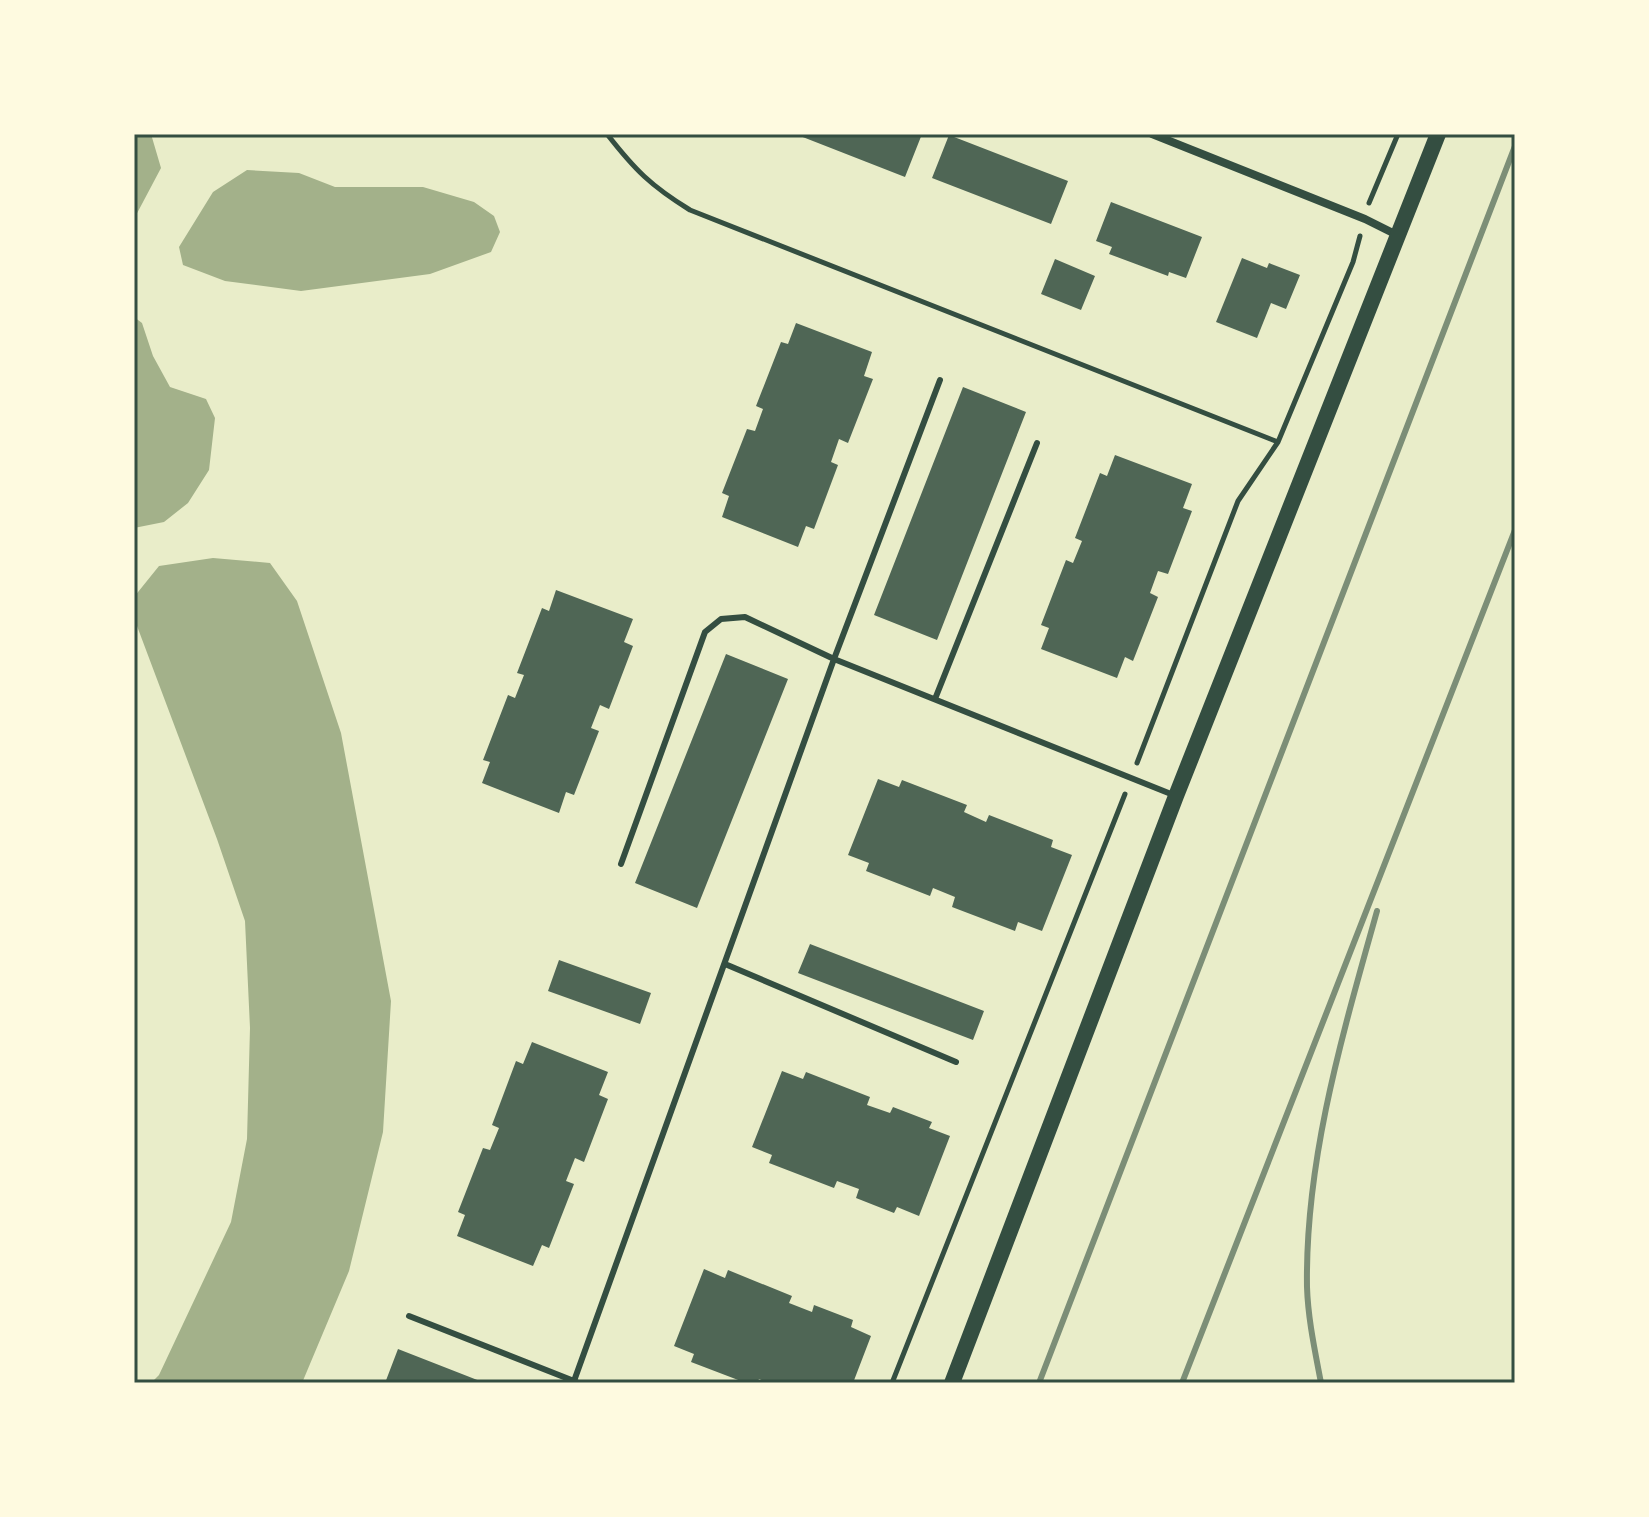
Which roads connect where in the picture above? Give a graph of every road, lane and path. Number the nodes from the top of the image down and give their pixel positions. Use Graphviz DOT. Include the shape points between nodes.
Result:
graph roads {
  1 [pos="607,134"];
  2 [pos="1154,134"];
  3 [pos="1398,134"];
  4 [pos="1438,134"];
  5 [pos="1365,219"];
  6 [pos="1399,236"];
  7 [pos="940,380"];
  8 [pos="1278,442"];
  9 [pos="1037,443"];
  10 [pos="834,659"];
  11 [pos="935,699"];
  12 [pos="1131,778"];
  13 [pos="1176,796"];
  14 [pos="621,864"];
  15 [pos="725,964"];
  16 [pos="956,1062"];
  17 [pos="409,1316"];
  18 [pos="576,1382"];
  19 [pos="892,1383"];
  20 [pos="952,1383"];
  1 -- 8 [label="path" via="657,190 690,210"];
  2 -- 5 [label="street"];
  3 -- 5 [label="path"];
  4 -- 6 [label="main road"];
  5 -- 6 [label="street"];
  5 -- 8 [label="path" via="1353,262"];
  6 -- 13 [label="main road"];
  7 -- 10 [label="lane"];
  8 -- 12 [label="path" via="1238,501"];
  9 -- 11 [label="lane"];
  10 -- 11 [label="lane"];
  10 -- 14 [label="lane" via="745,617 721,619 705,632"];
  10 -- 15 [label="lane"];
  11 -- 12 [label="lane"];
  12 -- 13 [label="lane"];
  12 -- 19 [label="path"];
  13 -- 20 [label="main road"];
  15 -- 16 [label="lane"];
  15 -- 18 [label="lane"];
  17 -- 18 [label="lane"];
}
